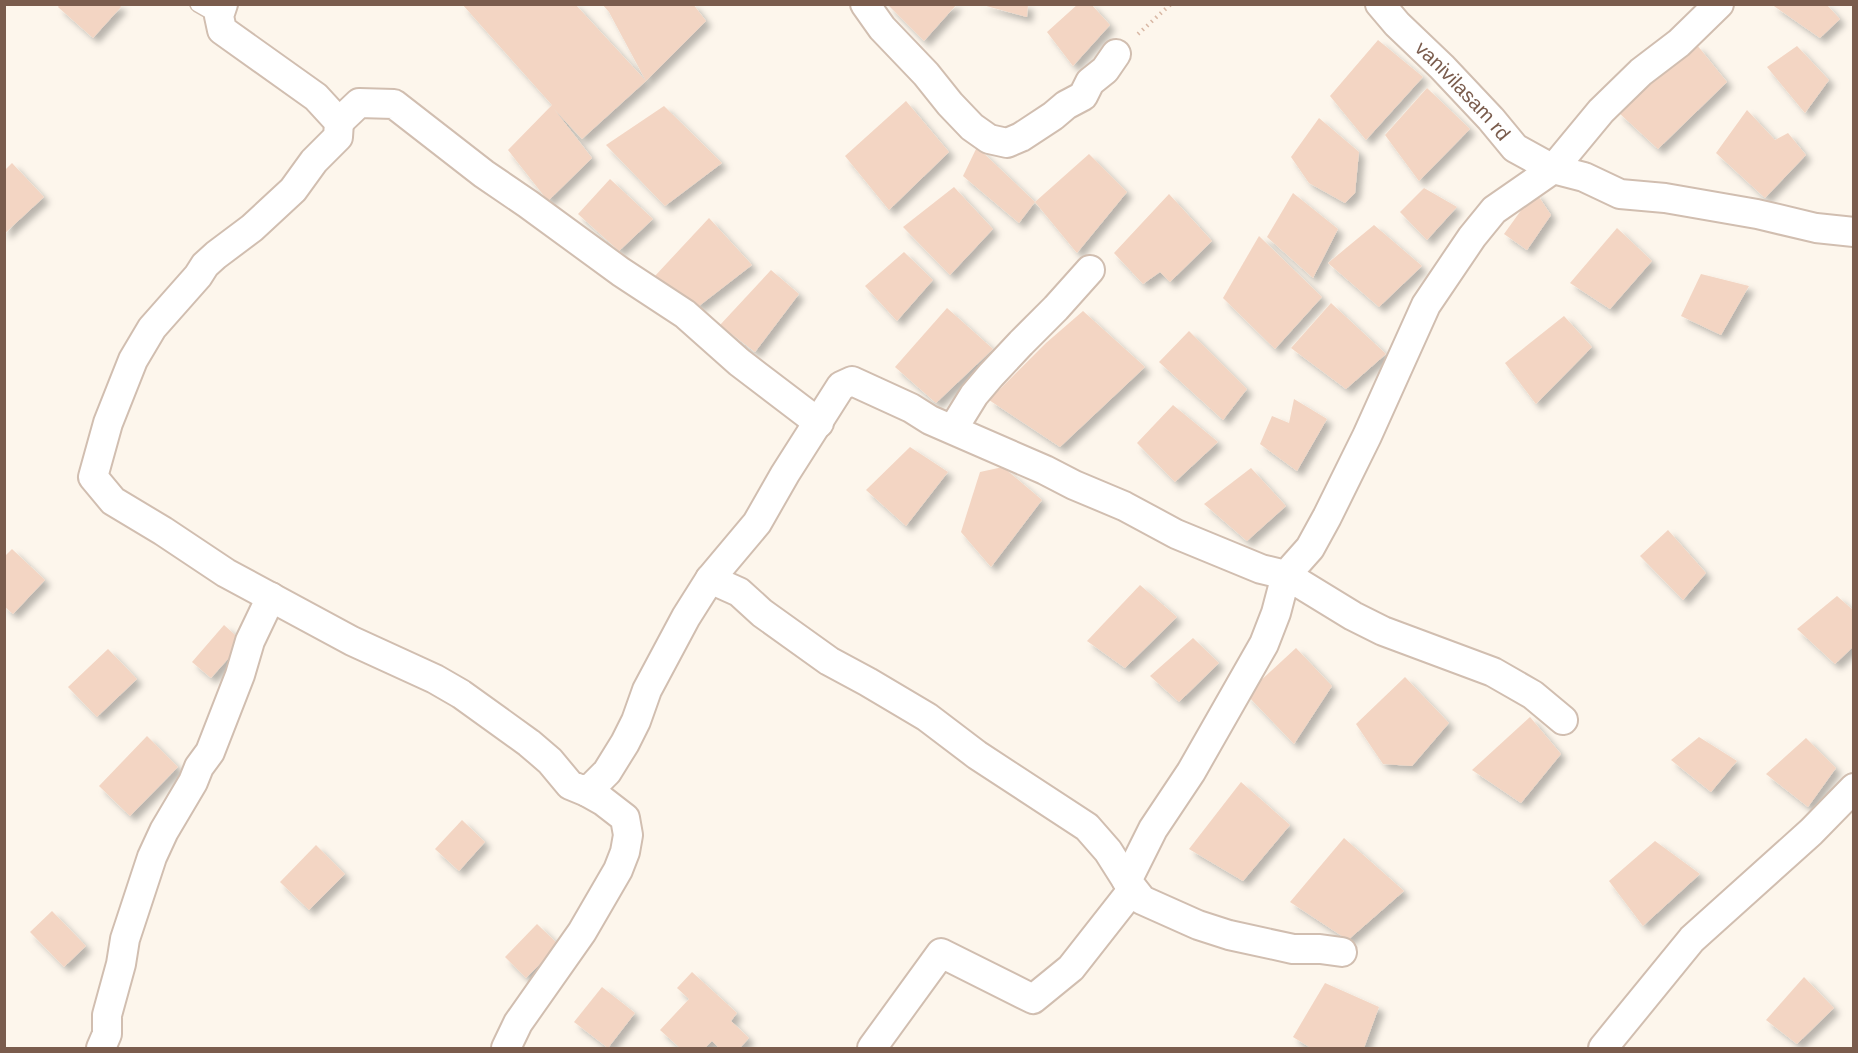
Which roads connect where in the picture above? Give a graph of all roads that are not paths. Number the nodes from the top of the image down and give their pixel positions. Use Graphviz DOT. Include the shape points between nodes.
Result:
graph roads {
  1 [pos="865,4"];
  2 [pos="1380,4"];
  3 [pos="1719,4"];
  4 [pos="213,8"];
  5 [pos="1116,54"];
  6 [pos="339,122"];
  7 [pos="1553,169"];
  8 [pos="1854,232"];
  9 [pos="1090,270"];
  10 [pos="819,423"];
  11 [pos="953,429"];
  12 [pos="1286,575"];
  13 [pos="710,579"];
  14 [pos="271,597"];
  15 [pos="1563,720"];
  16 [pos="1854,788"];
  17 [pos="587,792"];
  18 [pos="1130,885"];
  19 [pos="1342,952"];
  20 [pos="101,1048"];
  21 [pos="506,1048"];
  22 [pos="872,1048"];
  23 [pos="1603,1048"];
  1 -- 5 [label="street" via="972,127 989,139 1006,143 1083,96 1090,82"];
  2 -- 7 [label="street, vanivilasam rd" via="1515,148"];
  3 -- 7 [label="street" via="1601,111"];
  4 -- 6 [label="street" via="222,30 315,97"];
  6 -- 10 [label="street" via="359,103 394,104 484,174 685,314 739,362"];
  6 -- 14 [label="street" via="338,138 314,161 293,190 205,265 152,328 133,360 108,423 93,477 112,501"];
  7 -- 8 [label="street, vanivilasam rd" via="1584,177 1620,194 1665,198"];
  7 -- 12 [label="street" via="1494,210 1426,305 1327,517 1310,548"];
  9 -- 11 [label="street" via="991,375"];
  10 -- 11 [label="street" via="841,386 852,381"];
  10 -- 13 [label="street" via="757,523"];
  11 -- 12 [label="street" via="1124,506 1176,534 1261,569"];
  12 -- 15 [label="street" via="1383,631 1493,672 1533,695"];
  12 -- 18 [label="street" via="1264,644 1191,772 1153,829"];
  13 -- 17 [label="street" via="648,690 625,743 607,772"];
  13 -- 18 [label="street" via="739,592 829,661 927,717 976,755 1087,827"];
  14 -- 17 [label="street" via="461,694 529,743 570,784"];
  14 -- 20 [label="street" via="250,641 210,752 152,857 125,939"];
  16 -- 23 [label="street" via="1692,939"];
  17 -- 21 [label="street" via="625,818 625,852 594,913 518,1023"];
  18 -- 19 [label="street" via="1142,900 1229,935 1293,948"];
  18 -- 22 [label="street" via="1071,968 1033,999 941,953"];
}
